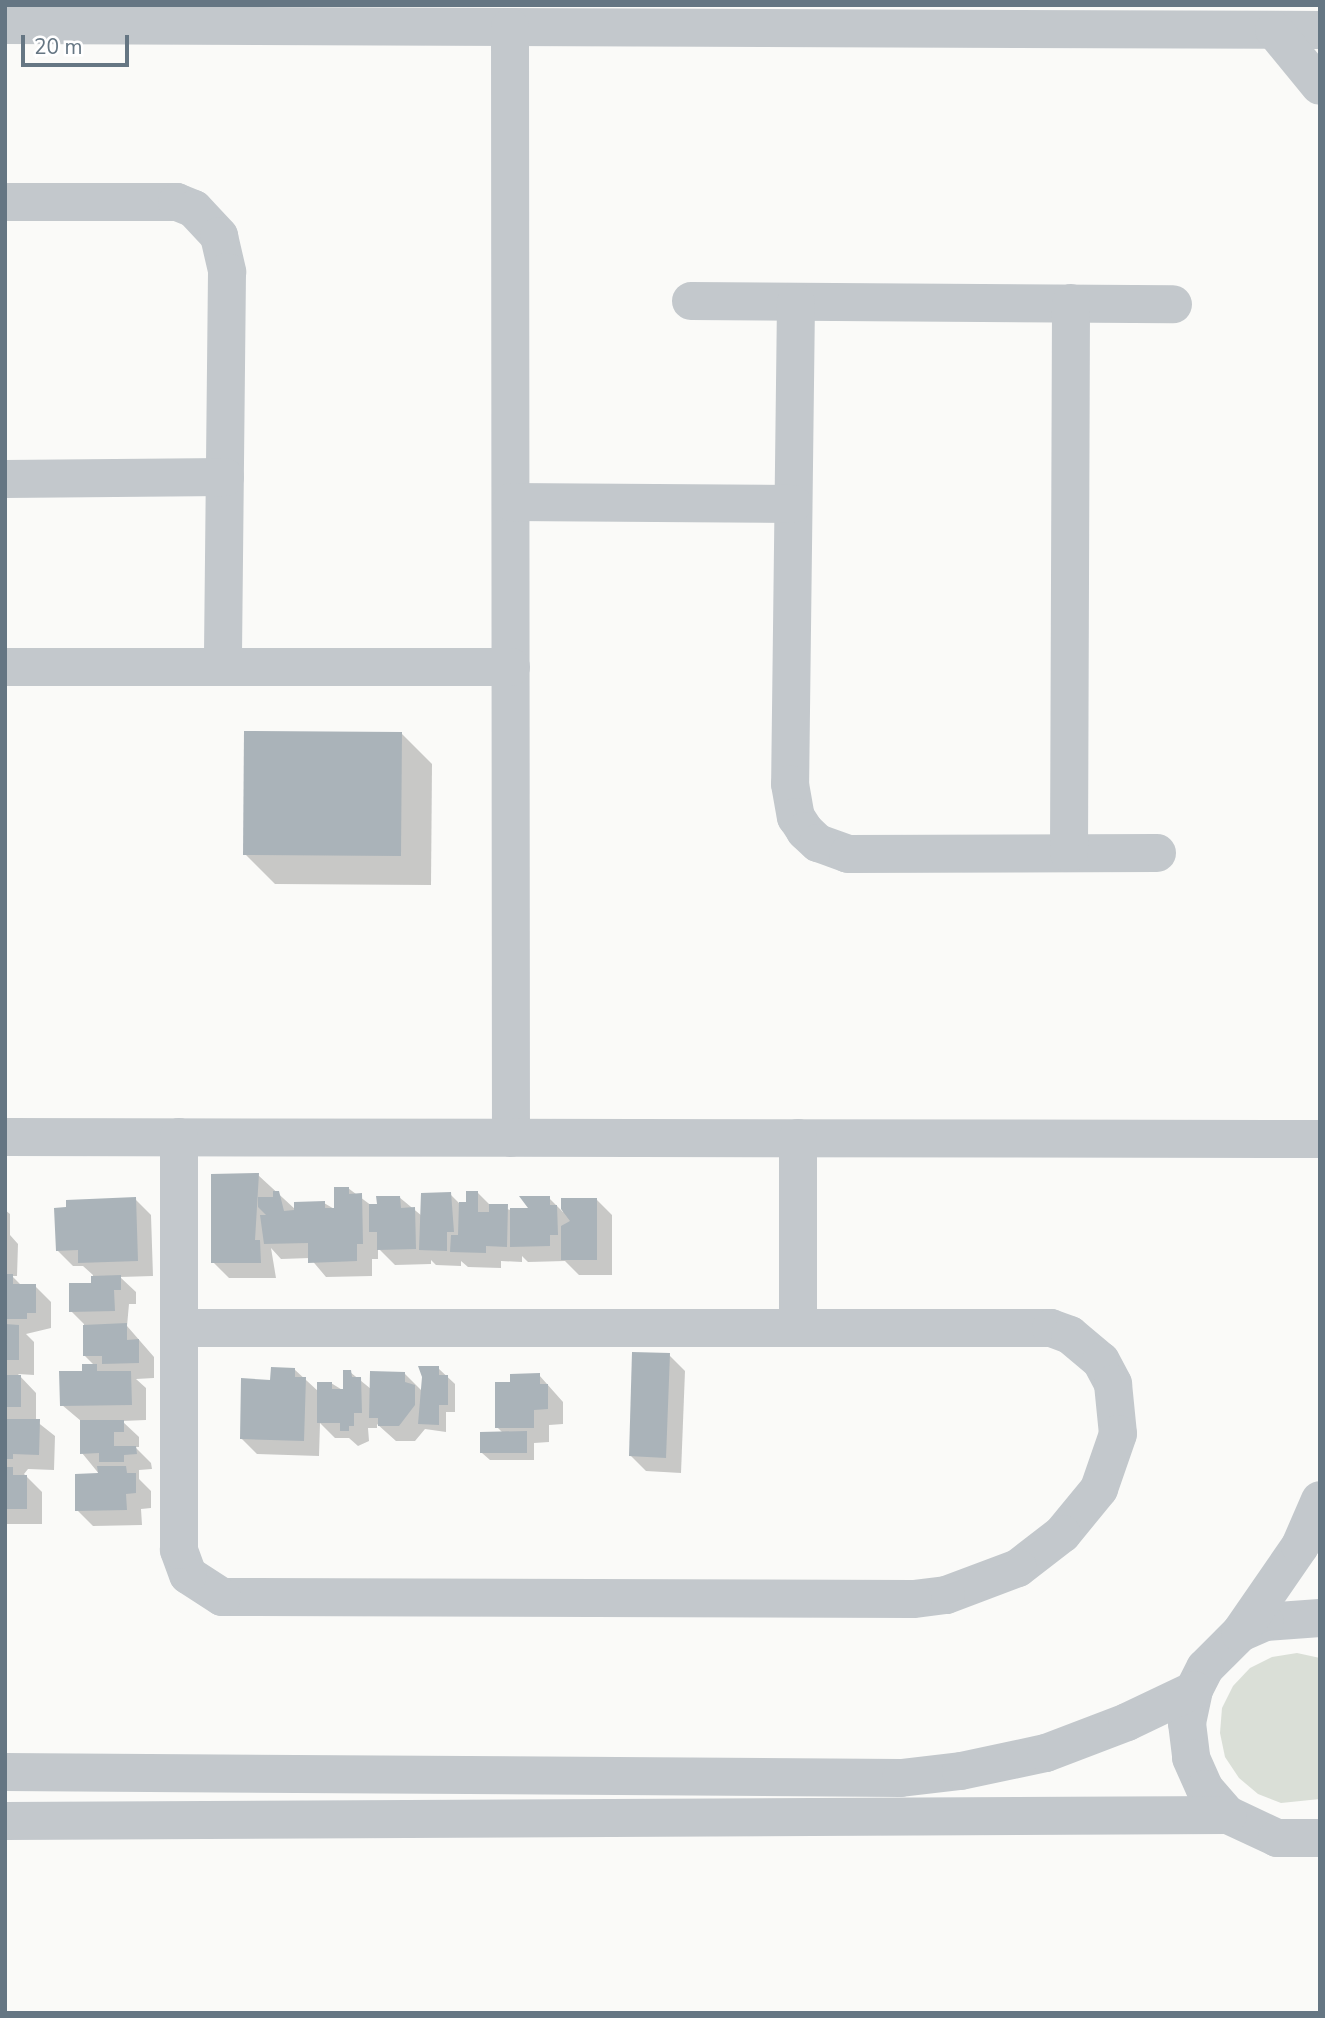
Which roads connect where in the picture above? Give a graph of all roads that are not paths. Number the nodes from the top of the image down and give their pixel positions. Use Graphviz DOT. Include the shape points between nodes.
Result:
graph roads {
  1 [pos="632,16"];
  2 [pos="5,25"];
  3 [pos="510,26"];
  4 [pos="1274,30"];
  5 [pos="1320,30"];
  6 [pos="1320,86"];
  7 [pos="5,202"];
  8 [pos="691,301"];
  9 [pos="796,302"];
  10 [pos="1071,303"];
  11 [pos="1173,304"];
  12 [pos="225,477"];
  13 [pos="5,480"];
  14 [pos="511,502"];
  15 [pos="793,504"];
  16 [pos="5,667"];
  17 [pos="223,667"];
  18 [pos="511,667"];
  19 [pos="1069,853"];
  20 [pos="1157,853"];
  21 [pos="5,1137"];
  22 [pos="179,1137"];
  23 [pos="511,1138"];
  24 [pos="798,1138"];
  25 [pos="1320,1139"];
  26 [pos="179,1328"];
  27 [pos="798,1328"];
  28 [pos="1320,1500"];
  29 [pos="1320,1618"];
  30 [pos="1240,1633"];
  31 [pos="1194,1690"];
  32 [pos="5,1772"];
  33 [pos="218,1773"];
  34 [pos="1228,1815"];
  35 [pos="5,1821"];
  36 [pos="217,1822"];
  37 [pos="1320,1838"];
  1 -- 3 [label="street"];
  1 -- 4 [label="street"];
  2 -- 3 [label="street"];
  3 -- 14 [label="street"];
  4 -- 5 [label="street"];
  4 -- 6 [label="street"];
  7 -- 12 [label="street" via="159,200 194,209 208,220 226,253"];
  8 -- 9 [label="street"];
  9 -- 10 [label="street"];
  9 -- 15 [label="street"];
  10 -- 11 [label="street"];
  10 -- 19 [label="street"];
  12 -- 13 [label="street"];
  12 -- 17 [label="street"];
  14 -- 15 [label="street"];
  14 -- 18 [label="street"];
  15 -- 19 [label="street" via="790,784 794,809 805,831 825,846 848,854"];
  16 -- 17 [label="street"];
  17 -- 18 [label="street"];
  18 -- 23 [label="street"];
  19 -- 20 [label="street"];
  21 -- 22 [label="street"];
  22 -- 23 [label="street"];
  22 -- 26 [label="street"];
  23 -- 24 [label="street"];
  24 -- 25 [label="street"];
  24 -- 27 [label="street"];
  26 -- 27 [label="street"];
  26 -- 27 [label="street" via="179,1550 188,1575 222,1597 914,1599 970,1589 1018,1568 1062,1534 1099,1489 1118,1434 1118,1409 1101,1361 1070,1335 1031,1326"];
  28 -- 30 [label="street" via="1300,1546"];
  29 -- 30 [label="street" via="1265,1622"];
  30 -- 31 [label="street" via="1205,1668"];
  31 -- 33 [label="street" via="1087,1739 1003,1763 938,1775"];
  31 -- 34 [label="street" via="1187,1723 1191,1758 1206,1789"];
  32 -- 33 [label="street"];
  33 -- 36 [label="street"];
  34 -- 36 [label="street"];
  34 -- 37 [label="street" via="1277,1838"];
  35 -- 36 [label="street"];
}
